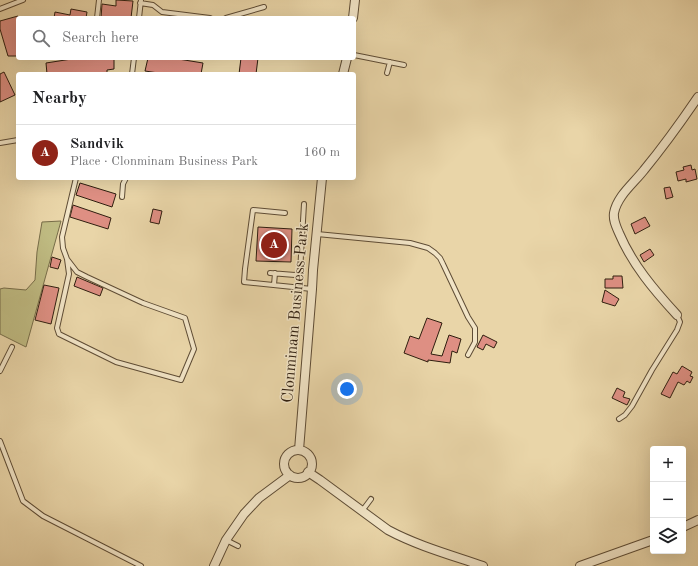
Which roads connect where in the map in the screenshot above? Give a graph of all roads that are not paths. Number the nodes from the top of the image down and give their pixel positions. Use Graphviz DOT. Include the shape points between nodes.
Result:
graph roads {
  1 [pos="23,0"];
  2 [pos="99,0"];
  3 [pos="355,0"];
  4 [pos="141,2"];
  5 [pos="264,7"];
  6 [pos="0,9"];
  7 [pos="97,16"];
  8 [pos="139,16"];
  9 [pos="194,16"];
  10 [pos="233,16"];
  11 [pos="353,16"];
  12 [pos="356,55"];
  13 [pos="134,60"];
  14 [pos="346,60"];
  15 [pos="390,62"];
  16 [pos="404,65"];
  17 [pos="132,72"];
  18 [pos="344,72"];
  19 [pos="387,72"];
  20 [pos="698,97"];
  21 [pos="16,140"];
  22 [pos="0,143"];
  23 [pos="76,180"];
  24 [pos="125,180"];
  25 [pos="322,180"];
  26 [pos="122,198"];
  27 [pos="304,204"];
  28 [pos="285,213"];
  29 [pos="317,234"];
  30 [pos="67,259"];
  31 [pos="274,285"];
  32 [pos="312,289"];
  33 [pos="677,315"];
  34 [pos="12,347"];
  35 [pos="468,355"];
  36 [pos="0,371"];
  37 [pos="618,419"];
  38 [pos="0,441"];
  39 [pos="299,450"];
  40 [pos="308,472"];
  41 [pos="290,475"];
  42 [pos="371,499"];
  43 [pos="362,512"];
  44 [pos="698,520"];
  45 [pos="686,526"];
  46 [pos="226,540"];
  47 [pos="650,541"];
  48 [pos="238,546"];
  49 [pos="462,563"];
  50 [pos="141,566"];
  51 [pos="214,566"];
  52 [pos="483,566"];
  53 [pos="580,566"];
  1 -- 6 [label="lane"];
  2 -- 7 [label="lane"];
  3 -- 11 [label="street"];
  4 -- 8 [label="lane"];
  4 -- 9 [label="lane" via="152,5 162,12"];
  5 -- 10 [label="lane"];
  12 -- 15 [label="lane"];
  13 -- 17 [label="lane"];
  14 -- 18 [label="street"];
  15 -- 16 [label="lane"];
  15 -- 19 [label="lane"];
  20 -- 33 [label="street" via="621,197 614,214 622,241 632,259"];
  21 -- 22 [label="lane"];
  23 -- 30 [label="lane" via="62,237"];
  24 -- 26 [label="lane"];
  25 -- 29 [label="street, Clonminam Business Park"];
  27 -- 31 [label="lane" via="300,272 295,275 272,273"];
  28 -- 31 [label="lane" via="253,210 244,282"];
  29 -- 32 [label="street, Clonminam Business Park"];
  29 -- 35 [label="lane" via="410,243 428,248 435,253 440,258 475,328 475,342"];
  30 -- 30 [label="lane" via="77,272 87,278 184,318 194,349 181,380 116,362 59,334 57,328 69,274"];
  31 -- 32 [label="lane"];
  32 -- 39 [label="street, Clonminam Business Park"];
  33 -- 37 [label="lane" via="680,322 677,330 632,406"];
  34 -- 36 [label="lane"];
  38 -- 50 [label="lane" via="23,501 43,516"];
  39 -- 40 [label="street" via="309,456 311,464"];
  39 -- 41 [label="street" via="290,452 285,459 284,468"];
  40 -- 41 [label="street" via="302,477"];
  40 -- 43 [label="street"];
  41 -- 46 [label="street" via="259,498"];
  42 -- 43 [label="lane"];
  43 -- 49 [label="street" via="388,530"];
  44 -- 45 [label="street"];
  46 -- 48 [label="lane"];
  46 -- 51 [label="street"];
  47 -- 53 [label="street"];
  49 -- 52 [label="street"];
}
